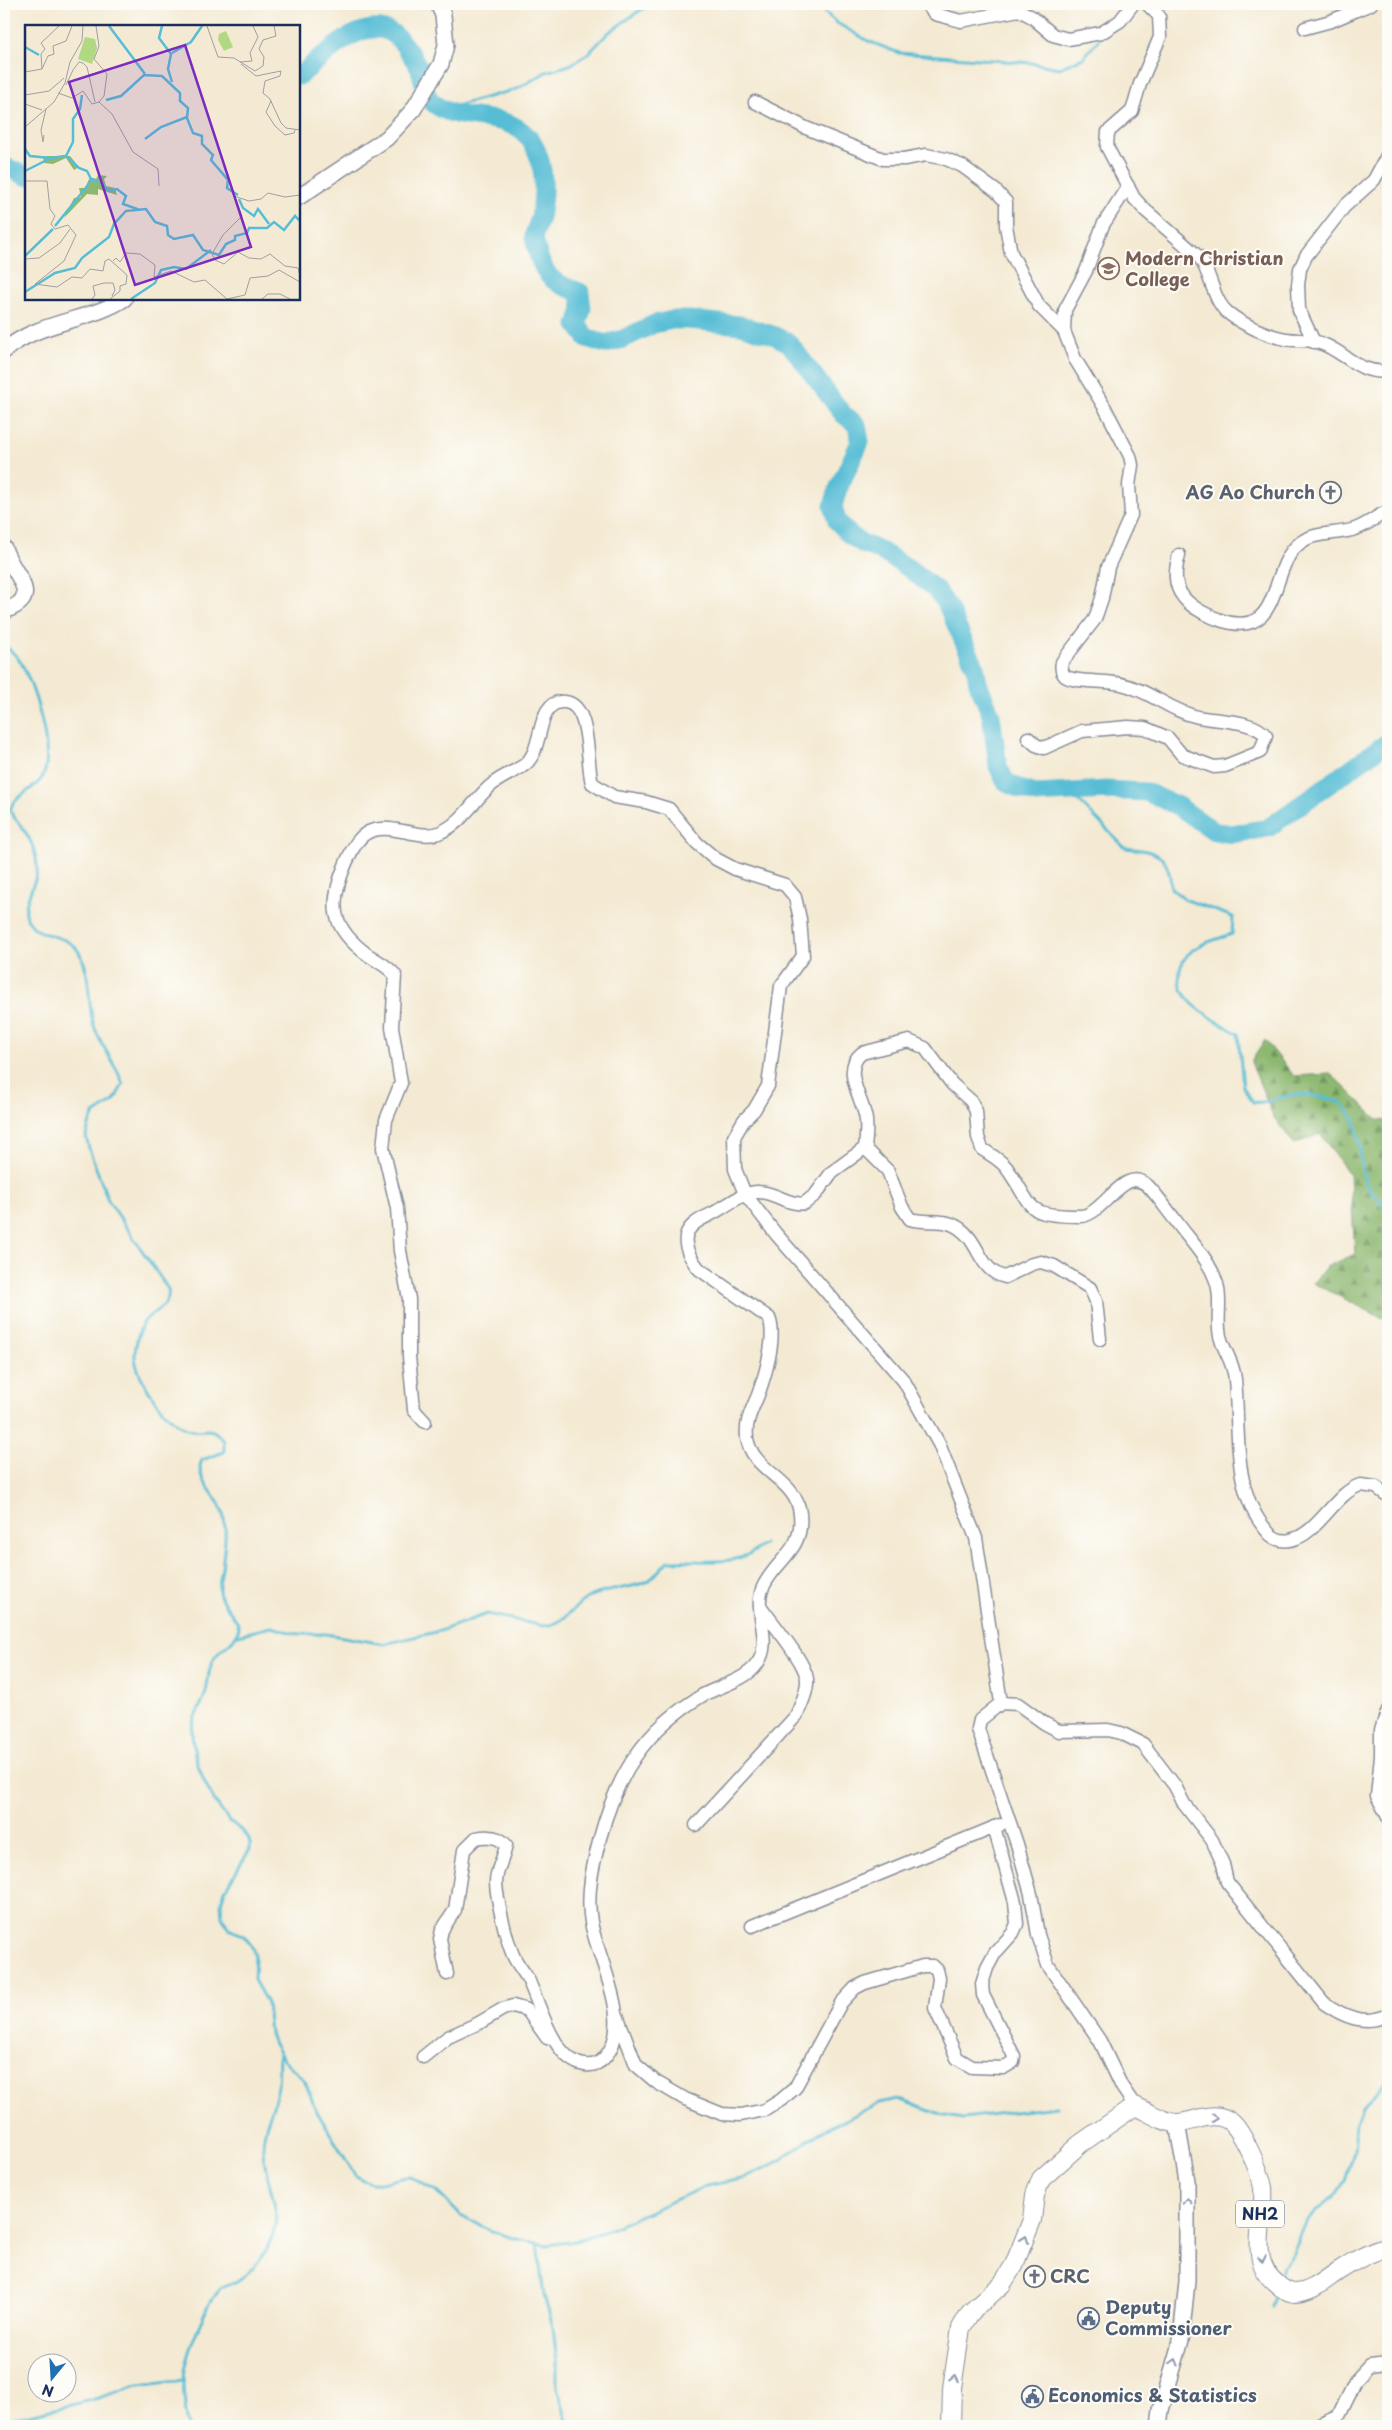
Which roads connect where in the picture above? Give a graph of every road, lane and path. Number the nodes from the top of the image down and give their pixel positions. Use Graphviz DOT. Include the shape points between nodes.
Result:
graph roads {
  1 [pos="438,4"];
  2 [pos="926,4"];
  3 [pos="1133,4"];
  4 [pos="1147,4"];
  5 [pos="1371,4"];
  6 [pos="1305,28"];
  7 [pos="755,102"];
  8 [pos="1388,154"];
  9 [pos="1128,186"];
  10 [pos="300,196"];
  11 [pos="122,300"];
  12 [pos="1064,331"];
  13 [pos="1314,342"];
  14 [pos="4,351"];
  15 [pos="1388,371"];
  16 [pos="1388,511"];
  17 [pos="4,548"];
  18 [pos="1179,555"];
  19 [pos="4,611"];
  20 [pos="1028,738"];
  21 [pos="865,1148"];
  22 [pos="745,1194"];
  23 [pos="1100,1339"];
  24 [pos="424,1422"];
  25 [pos="1388,1496"];
  26 [pos="761,1607"];
  27 [pos="1001,1703"];
  28 [pos="1388,1710"];
  29 [pos="1388,1817"];
  30 [pos="1009,1821"];
  31 [pos="696,1825"];
  32 [pos="994,1827"];
  33 [pos="752,1926"];
  34 [pos="447,1974"];
  35 [pos="617,2015"];
  36 [pos="1388,2015"];
  37 [pos="424,2056"];
  38 [pos="575,2061"];
  39 [pos="1135,2106"];
  40 [pos="1177,2123"];
  41 [pos="1388,2248"];
  42 [pos="1388,2364"];
  43 [pos="951,2426"];
  44 [pos="1159,2426"];
  45 [pos="1317,2426"];
  1 -- 10 [label="main road" via="443,15 446,45 440,64 413,110 387,138"];
  2 -- 3 [label="street" via="935,14 961,21 1020,10 1053,35 1082,39 1102,33 1120,21"];
  4 -- 9 [label="street" via="1158,16 1160,37 1132,112 1112,127 1107,138 1109,152"];
  5 -- 6 [label="street"];
  7 -- 12 [label="street" via="806,128 883,159 926,155 946,159 962,166 996,191 1006,202 1011,253 1039,306"];
  8 -- 13 [label="street" via="1374,180 1344,207 1306,256 1300,269 1299,310"];
  9 -- 12 [label="street" via="1103,225 1086,271 1065,310"];
  9 -- 13 [label="street" via="1145,210 1200,258 1227,312 1272,336"];
  11 -- 14 [label="main road" via="109,308 32,334"];
  12 -- 20 [label="street" via="1075,359 1105,408 1132,465 1129,485 1131,515 1108,567 1094,619 1062,662 1061,669 1073,680 1122,684 1191,716 1246,724 1261,729 1266,736 1260,752 1214,767 1182,755 1168,738 1145,728 1128,726 1082,730 1044,748"];
  13 -- 15 [label="street" via="1365,368"];
  16 -- 18 [label="street" via="1353,530 1302,541 1286,559 1266,610 1248,623 1216,619 1185,600 1175,578"];
  17 -- 19 [label="main road" via="26,591 24,601"];
  21 -- 22 [label="street" via="832,1172 805,1204 767,1192"];
  21 -- 23 [label="street" via="888,1170 910,1219 942,1220 958,1227 968,1235 992,1273 1011,1276 1041,1262 1054,1266 1090,1288 1096,1301"];
  21 -- 25 [label="street" via="867,1121 854,1078 854,1062 872,1049 909,1041 925,1048 952,1084 971,1101 976,1111 982,1149 994,1155 1005,1167 1029,1206 1036,1211 1051,1215 1088,1216 1122,1184 1141,1181 1154,1192 1198,1249 1217,1284 1220,1336 1230,1355 1235,1377 1241,1467 1249,1498 1262,1526 1272,1537 1290,1540 1301,1536 1353,1487 1366,1484"];
  22 -- 24 [label="street" via="735,1169 734,1137 768,1086 781,986 803,956 795,897 785,885 735,869 707,853 669,810 614,797 592,783 581,714 572,704 556,703 543,719 531,760 492,784 451,826 434,834 386,829 364,834 355,843 343,871 335,912 345,936 395,975 392,1028 401,1082 386,1120 383,1148 396,1208 409,1299 409,1356 414,1410"];
  22 -- 26 [label="street" via="693,1225 686,1236 686,1247 690,1259 699,1269 770,1318 773,1327 759,1393 747,1419 746,1435 753,1456 798,1500 800,1527 794,1547 762,1589"];
  22 -- 27 [label="street" via="904,1381 939,1444 976,1538"];
  26 -- 31 [label="street" via="802,1664 807,1679 805,1695 796,1716"];
  26 -- 35 [label="street" via="763,1649 756,1666 672,1717 633,1759 615,1790 597,1849 589,1892 593,1931"];
  27 -- 30 [label="street" via="980,1720 978,1729"];
  27 -- 36 [label="street" via="1018,1704 1059,1730 1108,1730 1132,1737 1142,1744 1212,1840 1227,1882 1324,2003 1352,2019 1380,2019"];
  28 -- 29 [label="street" via="1381,1730 1377,1796"];
  30 -- 32 [label="street"];
  30 -- 39 [label="street" via="1048,1965 1100,2041"];
  32 -- 33 [label="street"];
  32 -- 35 [label="street" via="1017,1913 1013,1933 994,1953 982,1984 983,1996 1014,2056 1012,2062 1003,2068 972,2067 957,2058 935,2008 939,1978 933,1966 873,1980 855,1988 841,2003 794,2088 765,2110 741,2115 722,2114 685,2100 656,2082 636,2065"];
  34 -- 38 [label="street" via="440,1939 455,1910 464,1850 476,1838 494,1837 506,1845 496,1885 514,1957 529,1980 556,2042 565,2055"];
  35 -- 38 [label="street" via="612,2044 604,2059 590,2065"];
  37 -- 38 [label="street" via="448,2037 513,2006 527,2010 559,2054"];
  39 -- 40 [label="highway"];
  43 -- 39 [label="highway, one-way" via="952,2388 961,2328 970,2313 1002,2284 1014,2265 1030,2226 1041,2179 1080,2144"];
  40 -- 41 [label="highway, NH2, one-way" via="1216,2116 1231,2122 1242,2136 1262,2187 1261,2257 1267,2275 1291,2293 1305,2292 1348,2265"];
  44 -- 40 [label="main road, one-way" via="1181,2340 1187,2281 1187,2181"];
  42 -- 45 [label="street" via="1369,2366 1356,2380 1338,2417"];
}
